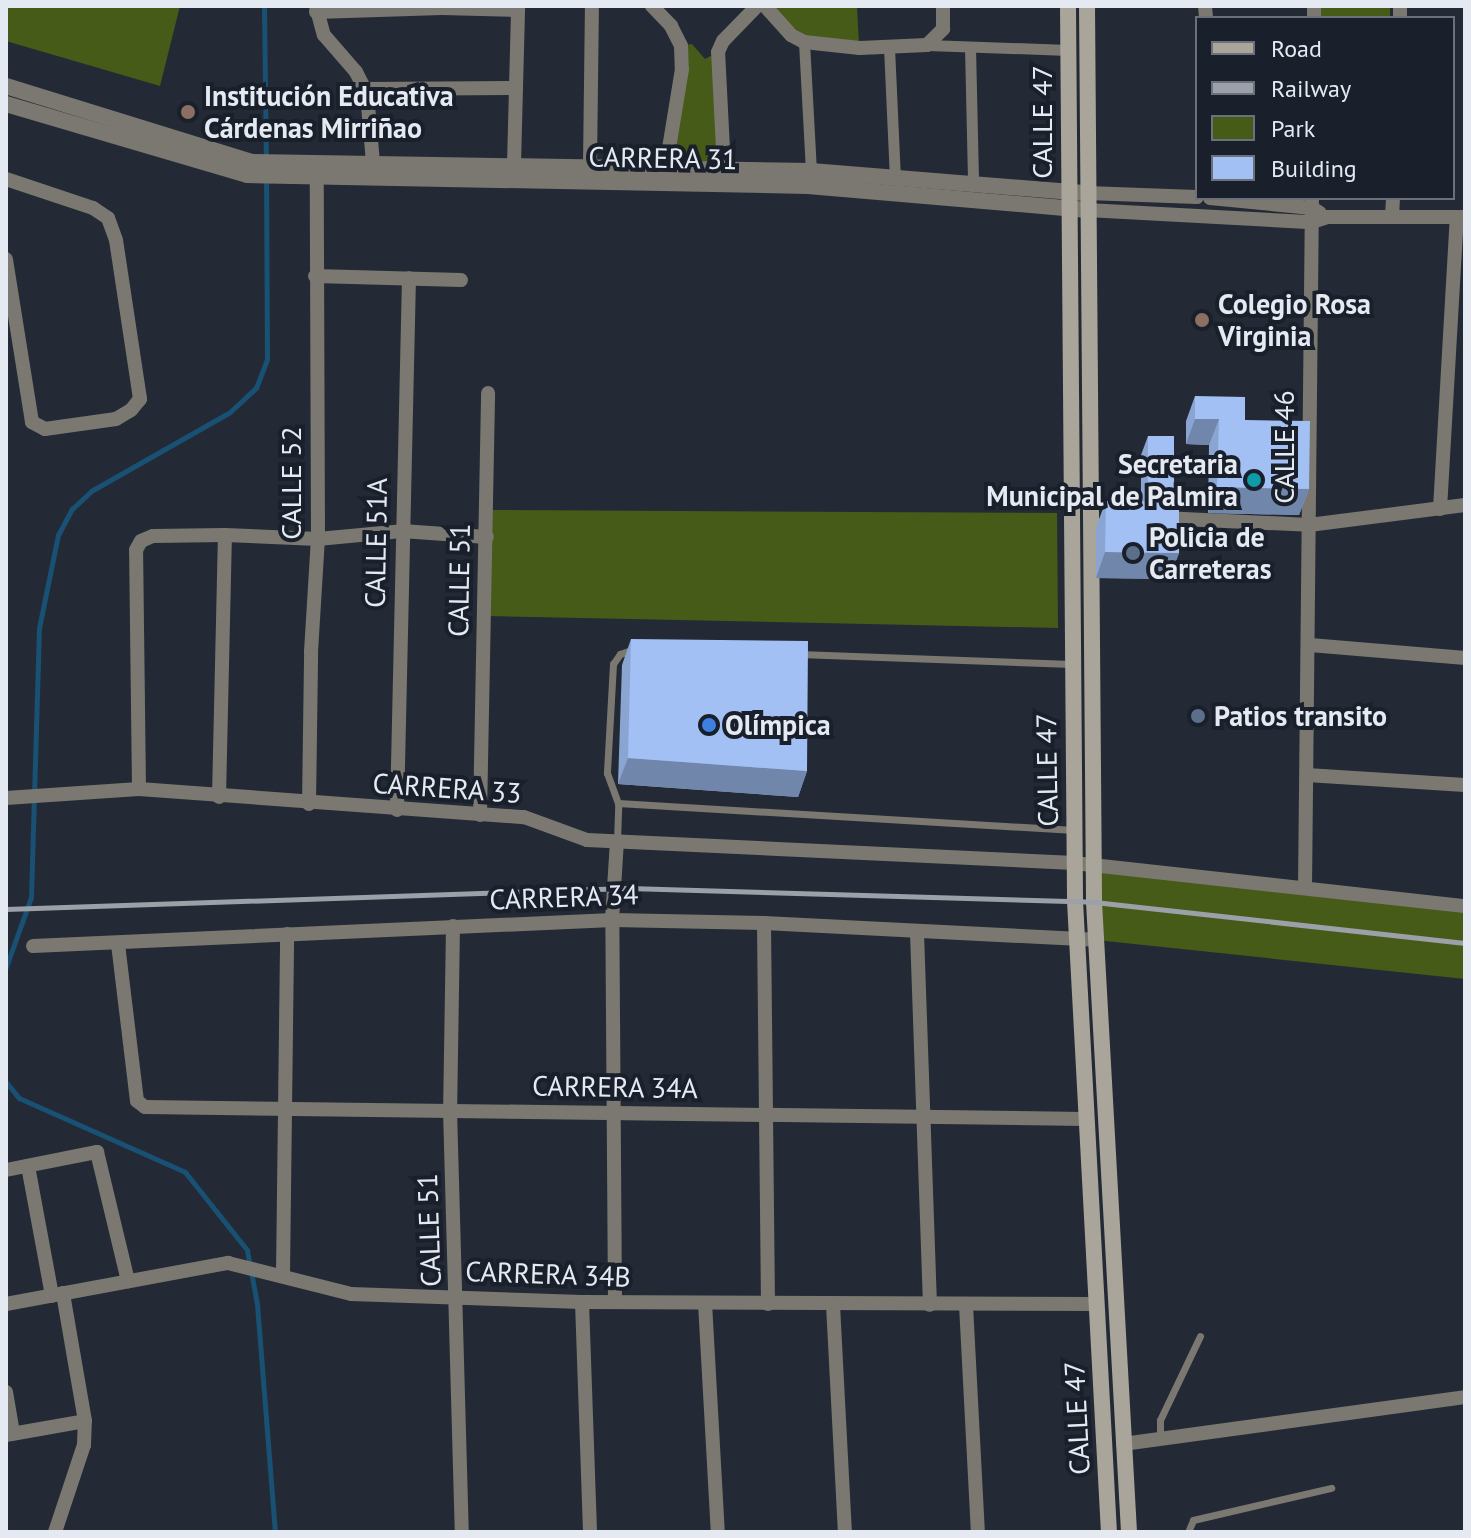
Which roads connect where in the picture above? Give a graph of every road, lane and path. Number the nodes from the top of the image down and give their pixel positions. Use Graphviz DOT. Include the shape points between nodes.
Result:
graph roads {
  1 [pos="592,6"];
  2 [pos="652,6"];
  3 [pos="757,6"];
  4 [pos="765,6"];
  5 [pos="943,6"];
  6 [pos="1068,6"];
  7 [pos="1087,6"];
  8 [pos="442,7"];
  9 [pos="518,8"];
  10 [pos="316,9"];
  11 [pos="797,39"];
  12 [pos="931,42"];
  13 [pos="889,47"];
  14 [pos="970,47"];
  15 [pos="1068,50"];
  16 [pos="6,86"];
  17 [pos="516,88"];
  18 [pos="364,89"];
  19 [pos="6,104"];
  20 [pos="373,163"];
  21 [pos="514,164"];
  22 [pos="590,165"];
  23 [pos="666,167"];
  24 [pos="254,169"];
  25 [pos="724,169"];
  26 [pos="317,170"];
  27 [pos="811,171"];
  28 [pos="6,179"];
  29 [pos="904,184"];
  30 [pos="973,184"];
  31 [pos="1195,197"];
  32 [pos="1067,200"];
  33 [pos="1208,200"];
  34 [pos="1225,200"];
  35 [pos="1393,200"];
  36 [pos="1087,202"];
  37 [pos="1316,211"];
  38 [pos="1206,217"];
  39 [pos="1392,217"];
  40 [pos="1461,217"];
  41 [pos="6,259"];
  42 [pos="315,276"];
  43 [pos="409,278"];
  44 [pos="461,280"];
  45 [pos="488,393"];
  46 [pos="1465,505"];
  47 [pos="1440,509"];
  48 [pos="1143,518"];
  49 [pos="1309,525"];
  50 [pos="402,531"];
  51 [pos="225,535"];
  52 [pos="487,537"];
  53 [pos="318,539"];
  54 [pos="1310,645"];
  55 [pos="645,649"];
  56 [pos="786,654"];
  57 [pos="1465,658"];
  58 [pos="1072,664"];
  59 [pos="1307,775"];
  60 [pos="1465,785"];
  61 [pos="139,789"];
  62 [pos="219,797"];
  63 [pos="6,798"];
  64 [pos="618,803"];
  65 [pos="309,804"];
  66 [pos="397,810"];
  67 [pos="480,815"];
  68 [pos="1074,830"];
  69 [pos="617,841"];
  70 [pos="1074,863"];
  71 [pos="1094,865"];
  72 [pos="1305,888"];
  73 [pos="1465,906"];
  74 [pos="612,920"];
  75 [pos="764,923"];
  76 [pos="453,926"];
  77 [pos="917,933"];
  78 [pos="287,934"];
  79 [pos="1076,939"];
  80 [pos="1096,940"];
  81 [pos="118,944"];
  82 [pos="33,946"];
  83 [pos="287,1107"];
  84 [pos="450,1110"];
  85 [pos="611,1113"];
  86 [pos="765,1115"];
  87 [pos="925,1117"];
  88 [pos="1085,1119"];
  89 [pos="28,1166"];
  90 [pos="6,1170"];
  91 [pos="283,1274"];
  92 [pos="128,1281"];
  93 [pos="58,1294"];
  94 [pos="457,1298"];
  95 [pos="582,1302"];
  96 [pos="615,1302"];
  97 [pos="705,1303"];
  98 [pos="6,1304"];
  99 [pos="768,1304"];
  100 [pos="1096,1304"];
  101 [pos="833,1305"];
  102 [pos="930,1305"];
  103 [pos="966,1305"];
  104 [pos="1200,1336"];
  105 [pos="6,1392"];
  106 [pos="1465,1397"];
  107 [pos="85,1421"];
  108 [pos="10,1434"];
  109 [pos="1160,1439"];
  110 [pos="1123,1444"];
  111 [pos="1331,1488"];
  112 [pos="55,1532"];
  113 [pos="462,1532"];
  114 [pos="590,1532"];
  115 [pos="718,1532"];
  116 [pos="845,1532"];
  117 [pos="978,1532"];
  118 [pos="1109,1532"];
  119 [pos="1129,1532"];
  120 [pos="1188,1532"];
  1 -- 22 [label="street"];
  2 -- 23 [label="street" via="681,46"];
  3 -- 25 [label="street" via="718,52"];
  4 -- 11 [label="street"];
  5 -- 12 [label="street" via="943,29"];
  6 -- 15 [label="main road, CALLE 47"];
  7 -- 36 [label="main road, CALLE 47"];
  8 -- 9 [label="street"];
  8 -- 10 [label="street"];
  9 -- 17 [label="street"];
  10 -- 18 [label="street" via="332,48 356,72"];
  11 -- 13 [label="street"];
  11 -- 27 [label="street"];
  12 -- 13 [label="street"];
  12 -- 14 [label="street"];
  13 -- 29 [label="street"];
  14 -- 15 [label="street"];
  14 -- 30 [label="street"];
  15 -- 32 [label="main road, CALLE 47"];
  16 -- 24 [label="street, CARRERA 31"];
  17 -- 18 [label="street"];
  17 -- 21 [label="street"];
  18 -- 20 [label="street"];
  19 -- 24 [label="street, CARRERA 31"];
  20 -- 21 [label="street, CARRERA 31"];
  20 -- 26 [label="street, CARRERA 31"];
  21 -- 22 [label="street, CARRERA 31"];
  22 -- 23 [label="street, CARRERA 31"];
  23 -- 25 [label="street, CARRERA 31"];
  24 -- 26 [label="street, CARRERA 31"];
  25 -- 27 [label="street, CARRERA 31"];
  26 -- 29 [label="street, CARRERA 31" via="808,186"];
  26 -- 42 [label="street, CALLE 52"];
  27 -- 29 [label="street, CARRERA 31"];
  28 -- 41 [label="street" via="108,218 116,240 140,399 131,410 116,419 45,429 32,422"];
  29 -- 30 [label="street, CARRERA 31"];
  29 -- 32 [label="street, CARRERA 31"];
  30 -- 32 [label="street, CARRERA 31"];
  31 -- 36 [label="street, CARRERA 31"];
  32 -- 36 [label="street, CARRERA 31"];
  32 -- 58 [label="main road, CALLE 47"];
  33 -- 38 [label="street"];
  34 -- 37 [label="street, CARRERA 31"];
  35 -- 39 [label="street"];
  36 -- 38 [label="street, CARRERA 31"];
  36 -- 71 [label="main road, CALLE 47" via="1097,515"];
  37 -- 38 [label="street, CARRERA 31"];
  37 -- 39 [label="street, CARRERA 31"];
  37 -- 49 [label="street, CALLE 46"];
  39 -- 40 [label="street, CARRERA 31"];
  40 -- 47 [label="street"];
  42 -- 43 [label="street"];
  42 -- 53 [label="street, CALLE 52"];
  43 -- 44 [label="street"];
  43 -- 50 [label="street, CALLE 51A"];
  45 -- 52 [label="street, CALLE 51"];
  46 -- 47 [label="street"];
  47 -- 49 [label="street"];
  48 -- 49 [label="street"];
  49 -- 54 [label="street, CALLE 46"];
  50 -- 52 [label="street"];
  50 -- 53 [label="street"];
  50 -- 66 [label="street, CALLE 51A"];
  51 -- 53 [label="street"];
  51 -- 61 [label="street" via="153,536 136,550"];
  51 -- 62 [label="street"];
  52 -- 67 [label="street, CALLE 51"];
  53 -- 65 [label="street, CALLE 52"];
  54 -- 57 [label="street"];
  54 -- 59 [label="street, CALLE 46"];
  55 -- 64 [label="lane" via="630,649 613,664 607,773"];
  56 -- 58 [label="lane"];
  58 -- 68 [label="main road, CALLE 47"];
  59 -- 60 [label="street"];
  59 -- 72 [label="street, CALLE 46"];
  61 -- 62 [label="street, CARRERA 33"];
  61 -- 63 [label="street, CARRERA 33"];
  62 -- 65 [label="street, CARRERA 33"];
  64 -- 68 [label="lane"];
  64 -- 69 [label="lane"];
  65 -- 66 [label="street, CARRERA 33"];
  66 -- 67 [label="street, CARRERA 33"];
  67 -- 69 [label="street, CARRERA 33" via="524,817 587,840"];
  68 -- 70 [label="main road, CALLE 47"];
  69 -- 70 [label="street, CARRERA 33"];
  69 -- 74 [label="street"];
  70 -- 71 [label="street"];
  70 -- 79 [label="main road, CALLE 47"];
  71 -- 72 [label="street"];
  71 -- 80 [label="main road, CALLE 47"];
  72 -- 73 [label="street"];
  74 -- 75 [label="street, CARRERA 34"];
  74 -- 76 [label="street, CARRERA 34"];
  74 -- 85 [label="street"];
  75 -- 77 [label="street, CARRERA 34"];
  75 -- 86 [label="street"];
  76 -- 78 [label="street, CARRERA 34"];
  76 -- 84 [label="street, CALLE 51"];
  77 -- 79 [label="street, CARRERA 34"];
  77 -- 87 [label="street"];
  78 -- 81 [label="street, CARRERA 34"];
  78 -- 83 [label="street"];
  79 -- 80 [label="street, CARRERA 34"];
  79 -- 88 [label="main road, CALLE 47"];
  80 -- 110 [label="main road, CALLE 47"];
  81 -- 82 [label="street, CARRERA 34"];
  81 -- 83 [label="street, CARRERA 34A" via="137,1097 145,1107"];
  83 -- 84 [label="street, CARRERA 34A"];
  83 -- 91 [label="street"];
  84 -- 85 [label="street, CARRERA 34A"];
  84 -- 94 [label="street, CALLE 51"];
  85 -- 86 [label="street, CARRERA 34A"];
  85 -- 96 [label="street"];
  86 -- 87 [label="street, CARRERA 34A"];
  86 -- 99 [label="street"];
  87 -- 88 [label="street, CARRERA 34A"];
  87 -- 102 [label="street"];
  88 -- 100 [label="main road, CALLE 47"];
  89 -- 90 [label="street"];
  89 -- 92 [label="street" via="97,1152"];
  89 -- 93 [label="street"];
  91 -- 92 [label="street, CARRERA 34B" via="228,1263"];
  91 -- 94 [label="street, CARRERA 34B" via="351,1294"];
  92 -- 93 [label="street, CARRERA 34B"];
  93 -- 98 [label="street, CARRERA 34B"];
  93 -- 107 [label="street"];
  94 -- 95 [label="street, CARRERA 34B"];
  94 -- 113 [label="street, CALLE 51"];
  95 -- 96 [label="street, CARRERA 34B"];
  95 -- 114 [label="street"];
  96 -- 97 [label="street, CARRERA 34B"];
  97 -- 99 [label="street, CARRERA 34B"];
  97 -- 115 [label="street"];
  99 -- 101 [label="street, CARRERA 34B"];
  100 -- 103 [label="street, CARRERA 34B"];
  100 -- 118 [label="main road, CALLE 47"];
  101 -- 102 [label="street, CARRERA 34B"];
  101 -- 116 [label="street"];
  102 -- 103 [label="street, CARRERA 34B"];
  103 -- 117 [label="street"];
  104 -- 109 [label="lane" via="1160,1420"];
  105 -- 108 [label="street"];
  106 -- 109 [label="street"];
  107 -- 108 [label="street"];
  107 -- 112 [label="street" via="84,1445"];
  109 -- 110 [label="street"];
  110 -- 119 [label="main road, CALLE 47"];
  111 -- 120 [label="lane" via="1193,1520"];
}
